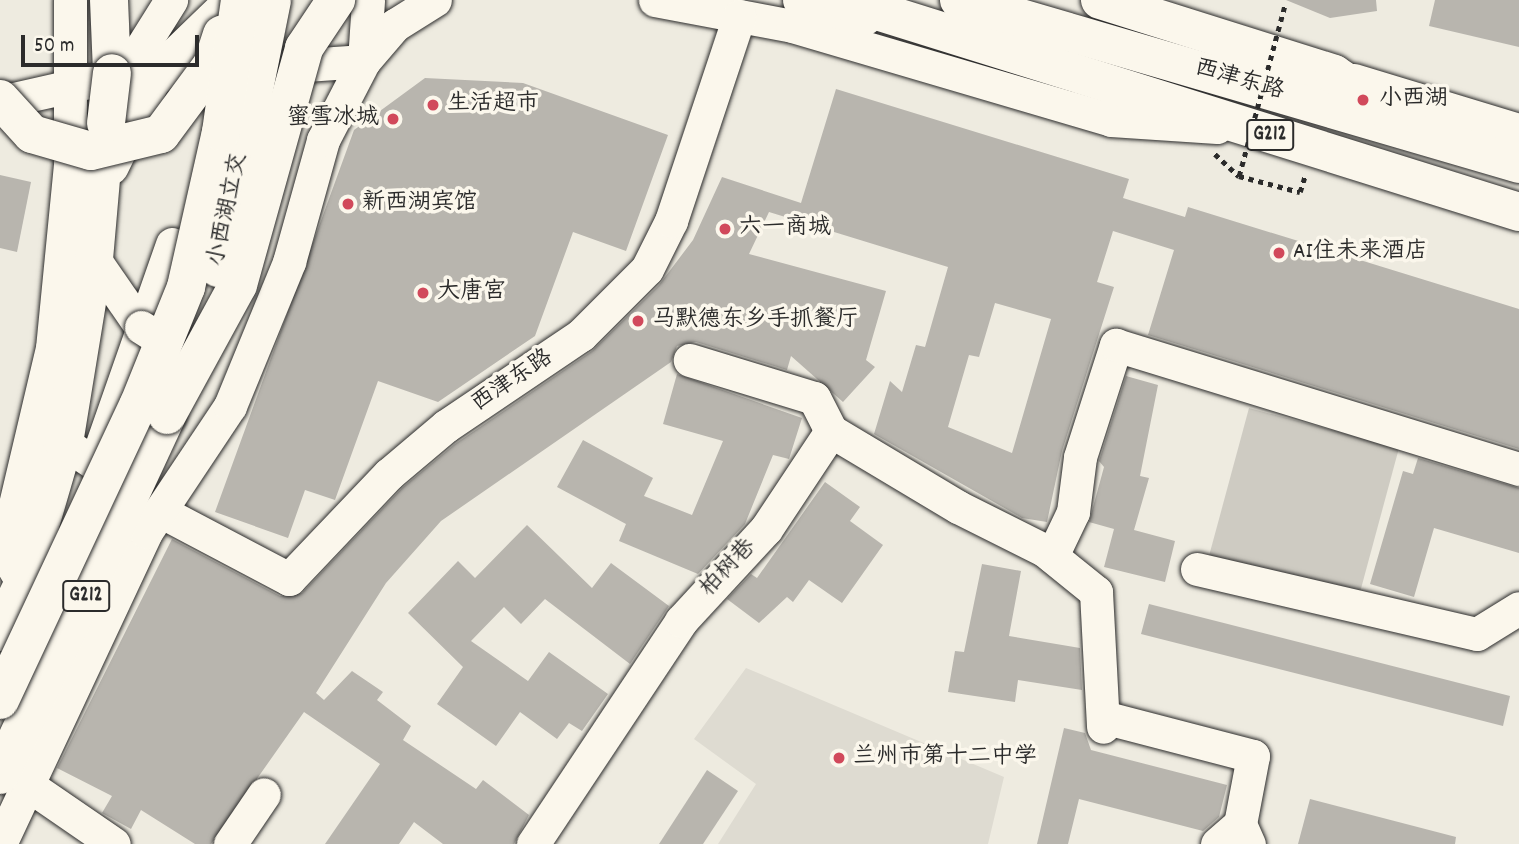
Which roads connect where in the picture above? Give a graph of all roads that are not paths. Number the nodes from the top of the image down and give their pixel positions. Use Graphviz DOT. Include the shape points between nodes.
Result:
graph roads {
  1 [pos="70,0"];
  2 [pos="109,0"];
  3 [pos="171,0"];
  4 [pos="236,0"];
  5 [pos="272,0"];
  6 [pos="336,0"];
  7 [pos="368,0"];
  8 [pos="435,0"];
  9 [pos="655,0"];
  10 [pos="802,0"];
  11 [pos="842,0"];
  12 [pos="959,0"];
  13 [pos="1100,0"];
  14 [pos="689,3"];
  15 [pos="738,16"];
  16 [pos="1021,57"];
  17 [pos="364,61"];
  18 [pos="172,65"];
  19 [pos="1334,74"];
  20 [pos="92,79"];
  21 [pos="0,100"];
  22 [pos="1251,130"];
  23 [pos="1519,130"];
  24 [pos="1425,136"];
  25 [pos="70,164"];
  26 [pos="1519,164"];
  27 [pos="97,193"];
  28 [pos="1519,212"];
  29 [pos="172,244"];
  30 [pos="94,259"];
  31 [pos="263,329"];
  32 [pos="690,360"];
  33 [pos="167,415"];
  34 [pos="831,431"];
  35 [pos="64,443"];
  36 [pos="1519,469"];
  37 [pos="160,511"];
  38 [pos="1052,556"];
  39 [pos="1197,569"];
  40 [pos="23,584"];
  41 [pos="1519,608"];
  42 [pos="0,632"];
  43 [pos="0,700"];
  44 [pos="14,780"];
  45 [pos="264,794"];
  46 [pos="1235,837"];
  47 [pos="0,844"];
  48 [pos="114,844"];
  49 [pos="230,844"];
  50 [pos="533,844"];
  1 -- 20 [label="street"];
  2 -- 20 [label="main road"];
  3 -- 25 [label="street"];
  4 -- 18 [label="main road"];
  4 -- 21 [label="main road, bridge" via="212,65 162,134 91,151 32,134"];
  4 -- 43 [label="main road, bridge" via="221,132 186,287 138,406"];
  5 -- 33 [label="main road, 小西湖立交, bridge" via="227,241"];
  6 -- 33 [label="main road, bridge" via="304,48 237,285"];
  7 -- 17 [label="street"];
  8 -- 17 [label="street" via="395,25"];
  9 -- 14 [label="street, 西津东路"];
  10 -- 16 [label="main road"];
  11 -- 16 [label="main road, 西津东路"];
  12 -- 24 [label="main road, 西津东路"];
  13 -- 19 [label="main road"];
  14 -- 15 [label="street, 西津东路"];
  15 -- 22 [label="street, 西津东路" via="1111,120"];
  15 -- 37 [label="street, 西津东路" via="671,221 647,269 581,335 437,434 289,579"];
  16 -- 22 [label="main road, 西津东路 / G212"];
  17 -- 18 [label="street"];
  17 -- 31 [label="street" via="323,140"];
  18 -- 27 [label="main road" via="150,81"];
  19 -- 23 [label="street"];
  19 -- 24 [label="main road"];
  20 -- 21 [label="street"];
  20 -- 25 [label="street"];
  20 -- 27 [label="main road, bridge" via="106,124"];
  22 -- 28 [label="main road, 西津东路 / G212"];
  24 -- 26 [label="main road, 西津东路"];
  25 -- 40 [label="street" via="52,348 4,551"];
  27 -- 30 [label="main road"];
  29 -- 35 [label="street" via="95,464"];
  30 -- 31 [label="street" via="150,333 206,354 237,349"];
  30 -- 35 [label="main road"];
  31 -- 37 [label="street" via="230,406"];
  32 -- 34 [label="street" via="814,398"];
  33 -- 44 [label="main road, G212"];
  34 -- 38 [label="street"];
  34 -- 50 [label="street, 柏树巷" via="766,529 681,621"];
  35 -- 40 [label="main road"];
  36 -- 38 [label="street" via="1116,345 1080,457 1073,512"];
  37 -- 44 [label="street"];
  38 -- 46 [label="street" via="1096,592 1103,722 1253,756"];
  39 -- 41 [label="street" via="1476,634"];
  40 -- 42 [label="main road"];
  44 -- 47 [label="street"];
  44 -- 48 [label="street"];
  45 -- 49 [label="street"];
}
